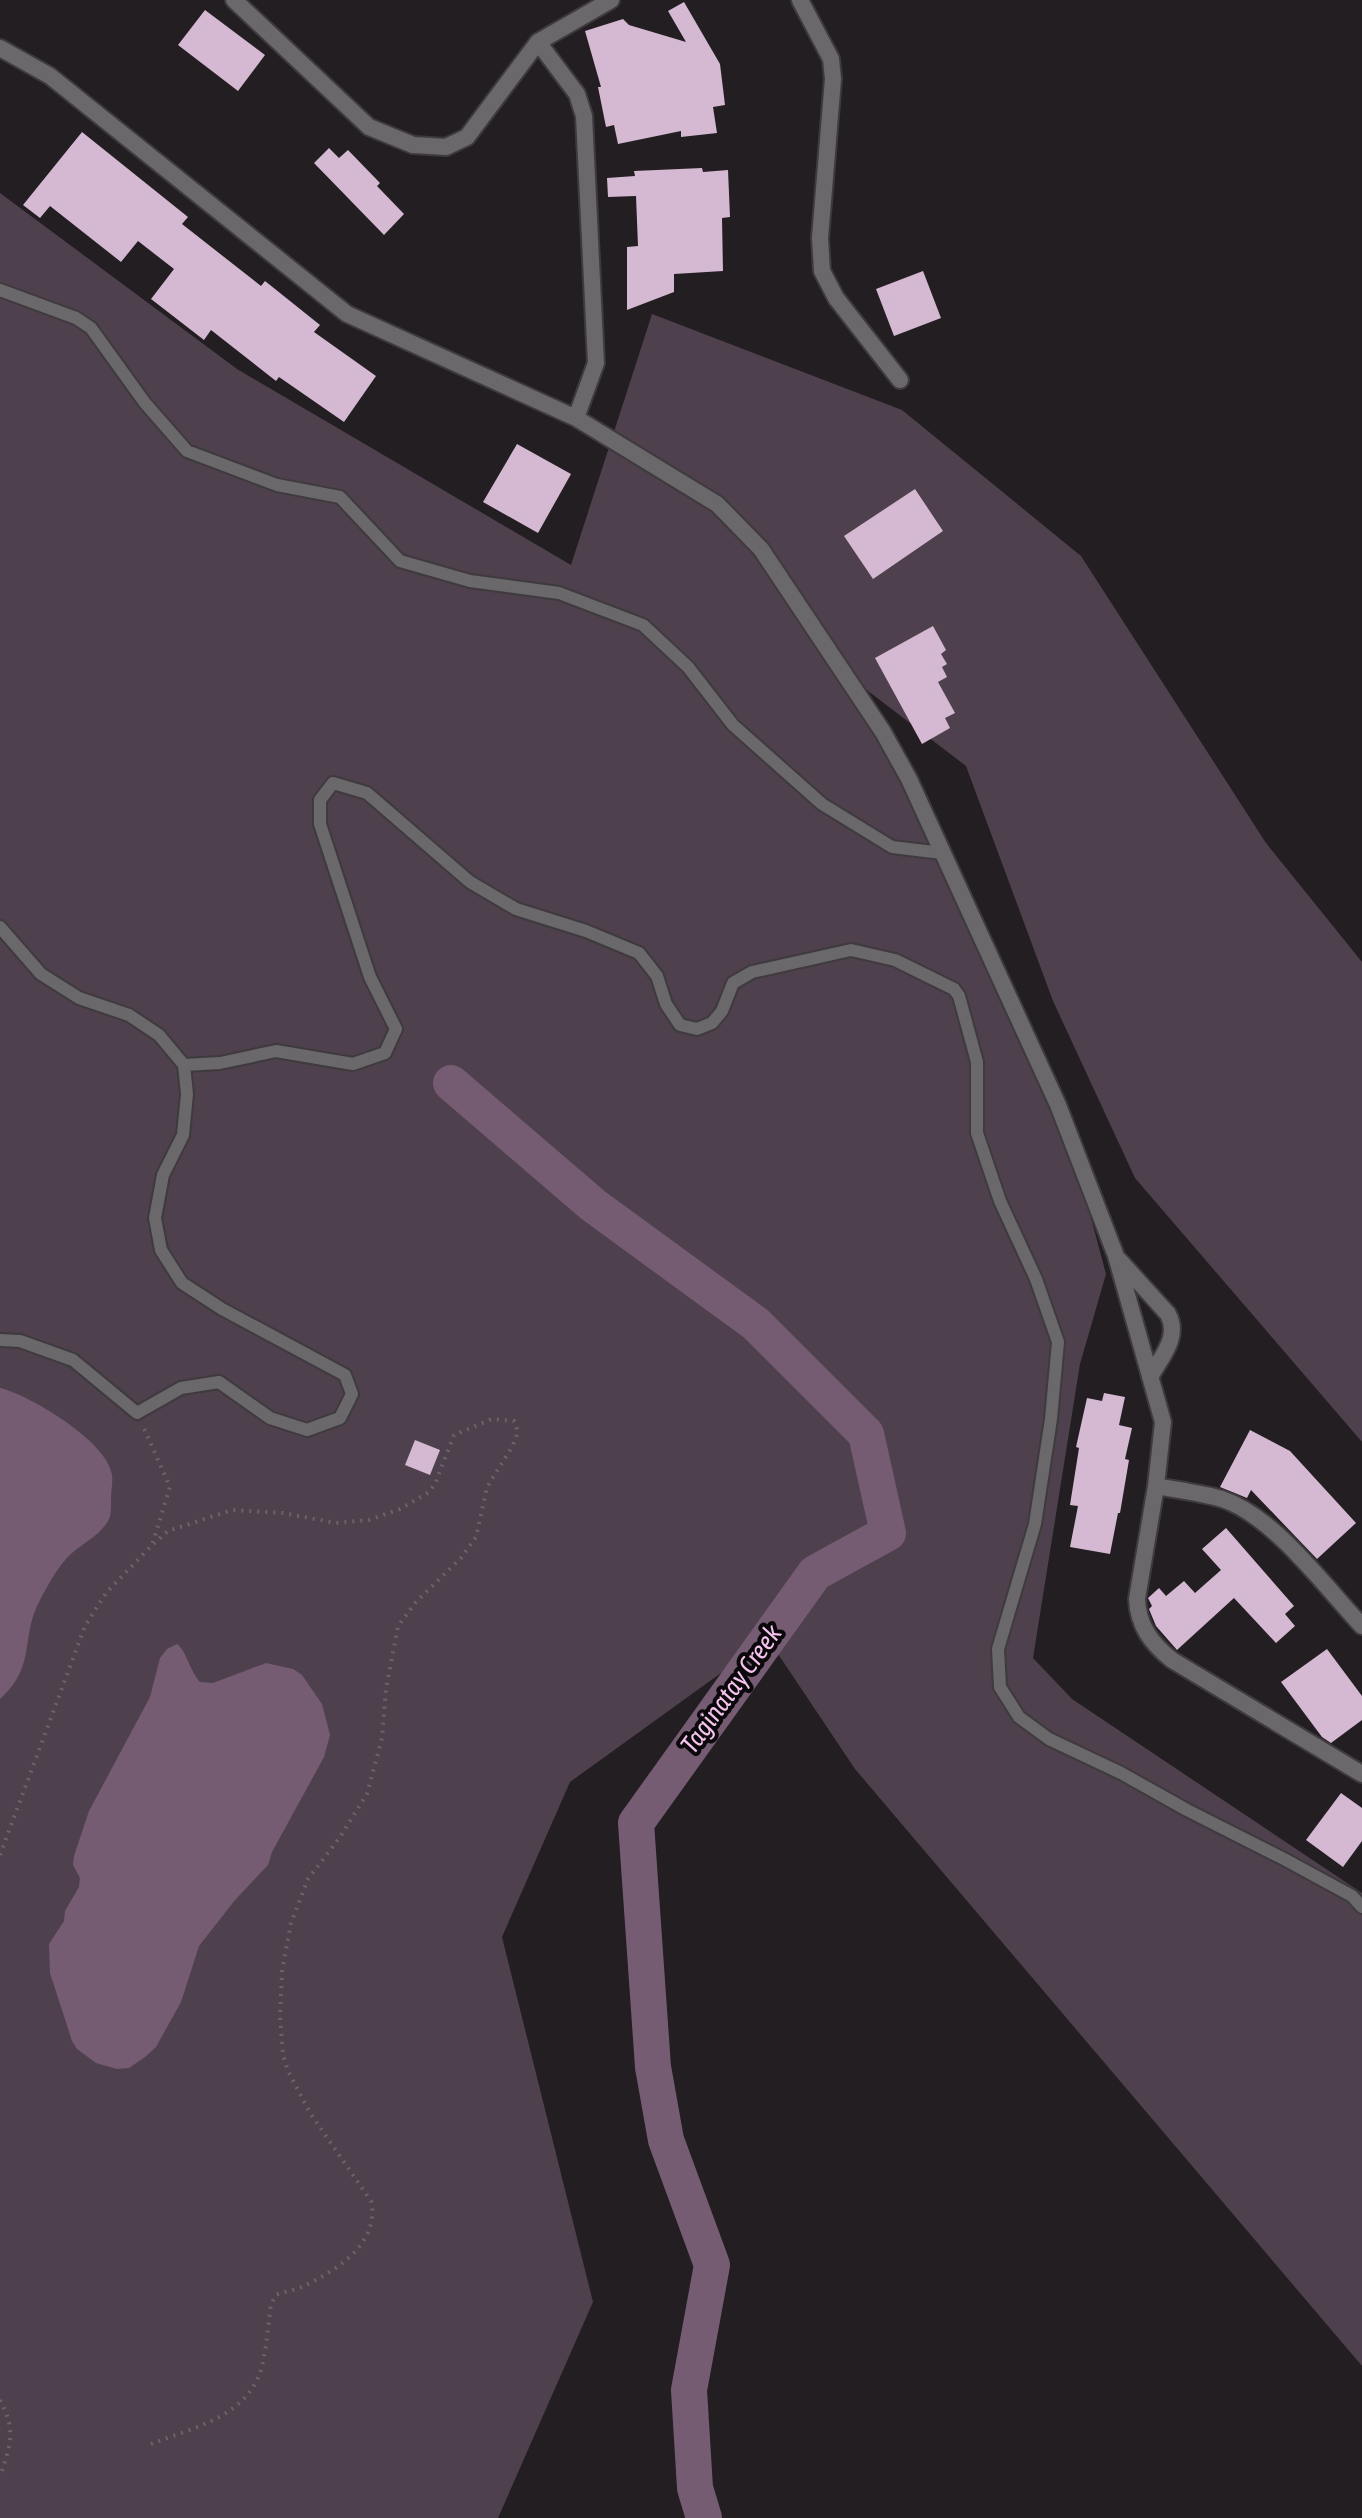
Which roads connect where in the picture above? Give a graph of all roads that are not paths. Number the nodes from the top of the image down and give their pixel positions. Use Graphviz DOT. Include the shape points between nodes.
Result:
graph roads {
  1 [pos="234,0"];
  2 [pos="611,0"];
  3 [pos="800,0"];
  4 [pos="538,42"];
  5 [pos="0,48"];
  6 [pos="0,290"];
  7 [pos="900,380"];
  8 [pos="576,418"];
  9 [pos="942,853"];
  10 [pos="0,927"];
  11 [pos="184,1065"];
  12 [pos="1116,1256"];
  13 [pos="0,1340"];
  14 [pos="1150,1377"];
  15 [pos="1156,1486"];
  16 [pos="1362,1626"];
  17 [pos="1362,1774"];
  18 [pos="1362,1907"];
  1 -- 4 [label="street" via="369,127 413,145 446,147 467,137"];
  2 -- 4 [label="street"];
  3 -- 7 [label="street" via="831,59 833,79 822,271 836,298"];
  4 -- 8 [label="street" via="577,94 584,116 596,363"];
  5 -- 8 [label="street" via="50,76 347,314"];
  6 -- 9 [label="lane" via="91,328 187,451 277,485 340,497 400,561 470,581 559,593 643,625 688,667 733,725 822,804 892,847"];
  8 -- 9 [label="street" via="717,504 761,549 883,732"];
  9 -- 12 [label="street" via="1058,1105"];
  10 -- 11 [label="lane" via="41,974 79,998 129,1015 159,1035"];
  11 -- 13 [label="lane" via="183,1135 163,1175 155,1218 161,1250 182,1283 345,1375 352,1394 340,1418 307,1430 270,1418 219,1382 181,1388 137,1413 73,1360 20,1341"];
  11 -- 18 [label="lane" via="276,1051 353,1064 385,1053 396,1029 370,977 320,824 320,800 333,783 367,793 470,882 516,909 639,953 657,976 680,1025 697,1029 712,1023 733,983 752,972 851,950 895,960 954,989 977,1062 977,1133 1058,1342 1035,1524 998,1649 1000,1687 1019,1717 1049,1739 1284,1859 1352,1896"];
  12 -- 14 [label="street"];
  12 -- 14 [label="street" via="1173,1325 1173,1337"];
  14 -- 15 [label="street" via="1163,1422"];
  15 -- 16 [label="street" via="1222,1499 1251,1512"];
  15 -- 17 [label="street" via="1137,1599 1137,1613 1155,1646"];
}
